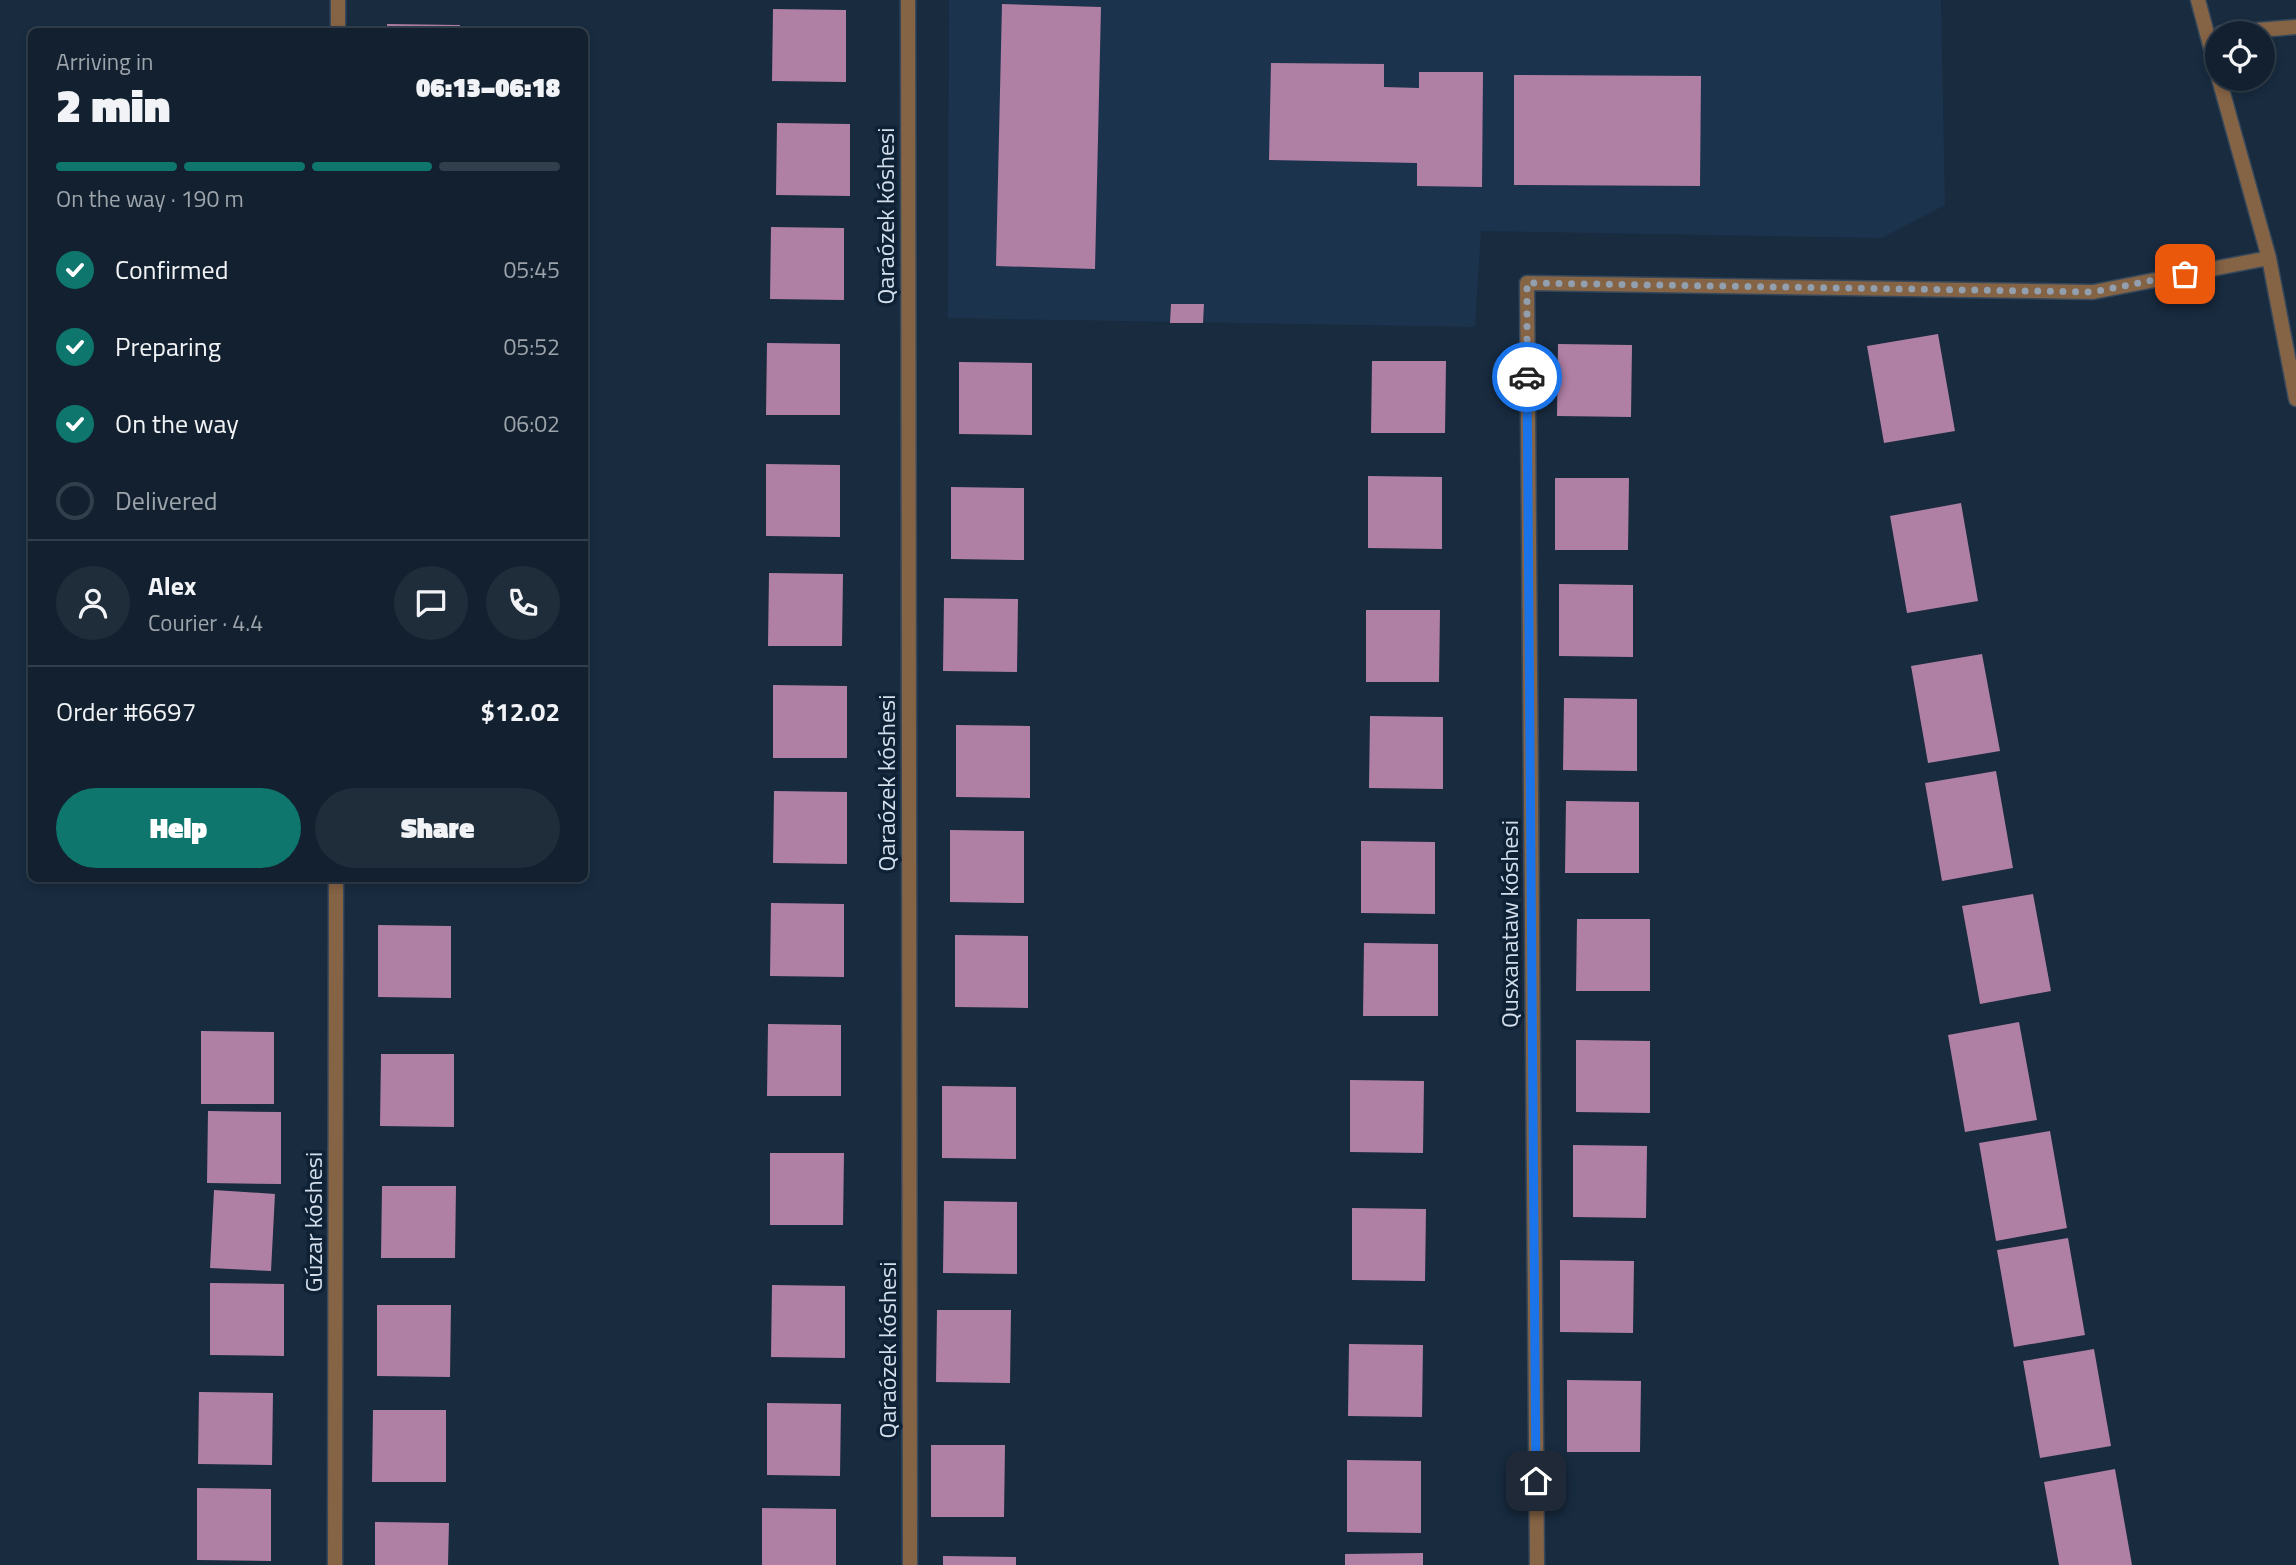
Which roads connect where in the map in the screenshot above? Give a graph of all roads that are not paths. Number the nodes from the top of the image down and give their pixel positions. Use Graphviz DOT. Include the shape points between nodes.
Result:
graph roads {
  1 [pos="338,0"];
  2 [pos="908,0"];
  3 [pos="2198,0"];
  4 [pos="2208,21"];
  5 [pos="2296,27"];
  6 [pos="338,28"];
  7 [pos="2275,29"];
  8 [pos="2223,91"];
  9 [pos="2269,258"];
  10 [pos="2296,399"];
  11 [pos="336,882"];
  12 [pos="335,1565"];
  13 [pos="910,1565"];
  14 [pos="1537,1565"];
  1 -- 6 [label="street"];
  2 -- 13 [label="street, Qaraózek kóshesi"];
  3 -- 4 [label="street"];
  5 -- 7 [label="street"];
  8 -- 9 [label="street"];
  9 -- 10 [label="street"];
  9 -- 14 [label="street, Qusxanataw kóshesi" via="2093,292 1527,283"];
  11 -- 12 [label="street, Gúzar kóshesi"];
}
